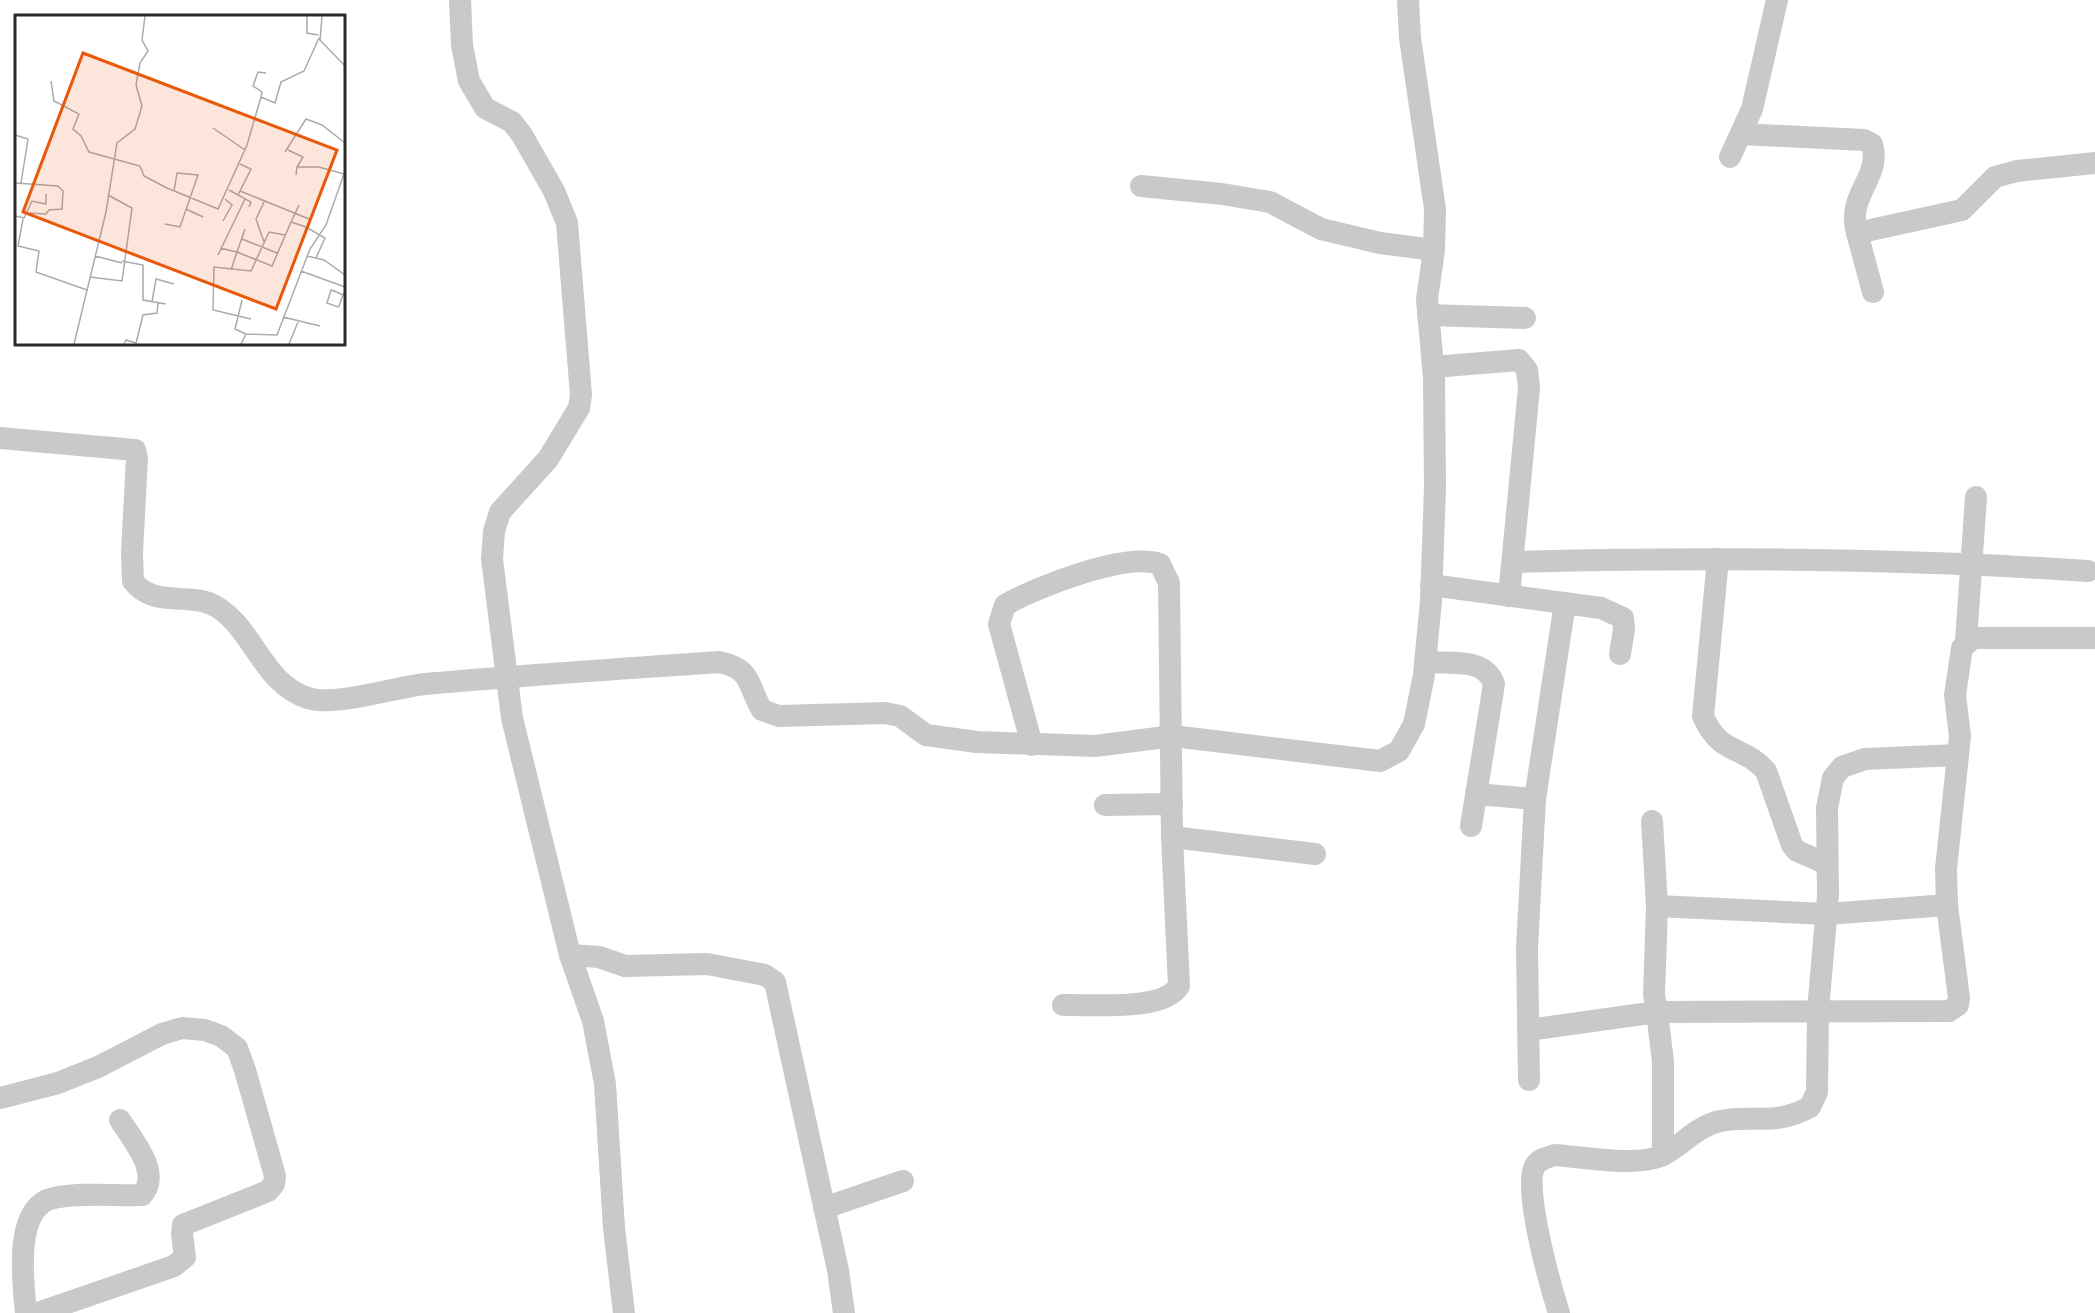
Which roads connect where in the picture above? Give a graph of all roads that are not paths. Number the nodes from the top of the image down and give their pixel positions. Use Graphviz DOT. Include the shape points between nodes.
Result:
graph roads {
  1 [pos="460,0"];
  2 [pos="1408,0"];
  3 [pos="1777,0"];
  4 [pos="1741,134"];
  5 [pos="1730,156"];
  6 [pos="2095,163"];
  7 [pos="1141,186"];
  8 [pos="1857,233"];
  9 [pos="1434,250"];
  10 [pos="1873,292"];
  11 [pos="1428,315"];
  12 [pos="1525,318"];
  13 [pos="1433,367"];
  14 [pos="0,438"];
  15 [pos="1976,497"];
  16 [pos="1718,559"];
  17 [pos="1513,561"];
  18 [pos="1971,563"];
  19 [pos="2088,571"];
  20 [pos="1431,585"];
  21 [pos="1509,596"];
  22 [pos="1565,603"];
  23 [pos="2095,638"];
  24 [pos="1966,641"];
  25 [pos="1620,654"];
  26 [pos="1425,662"];
  27 [pos="507,678"];
  28 [pos="1173,736"];
  29 [pos="1032,745"];
  30 [pos="1958,755"];
  31 [pos="1476,794"];
  32 [pos="1535,799"];
  33 [pos="1172,804"];
  34 [pos="1104,805"];
  35 [pos="1652,821"];
  36 [pos="1471,826"];
  37 [pos="1172,837"];
  38 [pos="1315,854"];
  39 [pos="1827,864"];
  40 [pos="1947,905"];
  41 [pos="1657,906"];
  42 [pos="1827,914"];
  43 [pos="570,955"];
  44 [pos="1063,1005"];
  45 [pos="1818,1010"];
  46 [pos="1657,1012"];
  47 [pos="1528,1030"];
  48 [pos="1529,1080"];
  49 [pos="0,1098"];
  50 [pos="120,1120"];
  51 [pos="1664,1155"];
  52 [pos="903,1181"];
  53 [pos="824,1208"];
  54 [pos="26,1313"];
  55 [pos="38,1313"];
  56 [pos="624,1313"];
  57 [pos="844,1313"];
  58 [pos="1559,1313"];
  1 -- 27 [label="street" via="469,81 485,108 512,122 522,135 567,223 581,395 579,408 548,459 500,512 494,531 492,559"];
  2 -- 9 [label="street" via="1435,209"];
  3 -- 4 [label="street" via="1752,109"];
  4 -- 5 [label="street"];
  4 -- 8 [label="street" via="1864,140 1872,144 1873,164 1854,213"];
  6 -- 8 [label="street" via="1995,177 1962,210"];
  7 -- 9 [label="street" via="1270,202 1321,230"];
  8 -- 10 [label="street"];
  9 -- 11 [label="street"];
  11 -- 12 [label="street"];
  11 -- 13 [label="street"];
  13 -- 17 [label="street" via="1519,360 1527,370 1529,388"];
  13 -- 20 [label="street" via="1435,487"];
  14 -- 27 [label="street" via="135,450 134,581 149,596 214,605 229,615 277,680 310,699 339,699 423,684"];
  15 -- 18 [label="street"];
  16 -- 17 [label="street"];
  16 -- 18 [label="street"];
  16 -- 39 [label="street" via="1703,716 1710,732 1724,746 1766,771 1786,834 1797,851"];
  17 -- 21 [label="street"];
  18 -- 19 [label="street"];
  18 -- 24 [label="street"];
  20 -- 21 [label="street"];
  20 -- 26 [label="street"];
  21 -- 22 [label="street"];
  22 -- 25 [label="street" via="1600,608 1621,616 1624,629"];
  22 -- 32 [label="street"];
  23 -- 24 [label="street" via="2000,636"];
  24 -- 30 [label="street" via="1954,695 1960,736"];
  26 -- 28 [label="street" via="1410,734 1399,751 1380,761"];
  26 -- 31 [label="street" via="1482,666 1491,673 1494,684"];
  27 -- 29 [label="street" via="719,662 739,668 750,680 762,710 778,716 885,713 900,716 926,735"];
  27 -- 43 [label="street" via="512,718"];
  28 -- 29 [label="street" via="1095,746"];
  28 -- 29 [label="street" via="1169,583 1160,564 1150,561 1101,568 1056,582 1005,605 999,624"];
  28 -- 33 [label="street"];
  30 -- 39 [label="street" via="1865,759 1842,767 1833,778 1827,808"];
  30 -- 40 [label="street" via="1946,869"];
  31 -- 32 [label="street"];
  31 -- 36 [label="street"];
  32 -- 47 [label="street" via="1527,948"];
  33 -- 34 [label="street"];
  33 -- 37 [label="street"];
  35 -- 41 [label="street"];
  37 -- 38 [label="street"];
  37 -- 44 [label="street" via="1179,986 1175,993 1154,1003"];
  39 -- 42 [label="street"];
  40 -- 42 [label="street"];
  40 -- 45 [label="street" via="1958,1005 1941,1012"];
  41 -- 42 [label="street"];
  41 -- 46 [label="street"];
  42 -- 45 [label="street"];
  43 -- 53 [label="street" via="599,957 625,966 707,964 772,978"];
  43 -- 56 [label="street" via="593,1022 605,1084"];
  45 -- 46 [label="street"];
  45 -- 51 [label="street" via="1817,1092 1810,1107 1779,1120 1722,1121 1706,1126"];
  46 -- 47 [label="street"];
  46 -- 51 [label="street" via="1663,1062"];
  47 -- 48 [label="street"];
  49 -- 55 [label="street" via="58,1083 162,1034 182,1028 205,1030 237,1048 275,1176 268,1191 183,1225 185,1257 174,1266"];
  50 -- 54 [label="street" via="142,1155 149,1177 147,1189 142,1195 52,1198 35,1207 26,1223"];
  51 -- 58 [label="street" via="1631,1160 1555,1155 1541,1159 1533,1168 1540,1248"];
  52 -- 53 [label="street"];
  53 -- 57 [label="street"];
}
